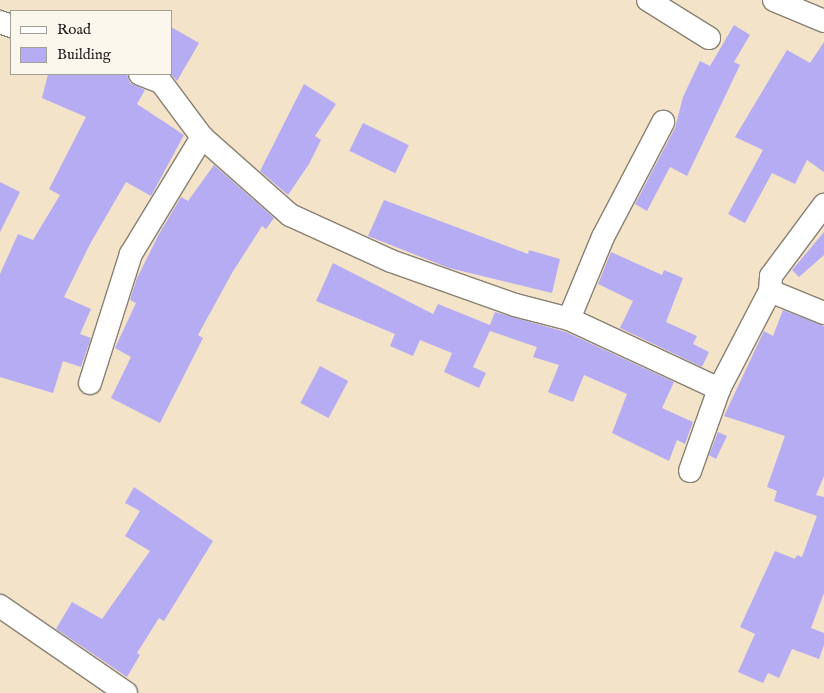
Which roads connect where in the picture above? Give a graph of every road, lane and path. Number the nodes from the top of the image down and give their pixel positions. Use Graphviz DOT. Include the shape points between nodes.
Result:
graph roads {
  1 [pos="648,0"];
  2 [pos="774,0"];
  3 [pos="824,21"];
  4 [pos="709,38"];
  5 [pos="143,75"];
  6 [pos="663,122"];
  7 [pos="202,137"];
  8 [pos="824,205"];
  9 [pos="770,291"];
  10 [pos="824,313"];
  11 [pos="569,319"];
  12 [pos="90,384"];
  13 [pos="718,389"];
  14 [pos="690,471"];
  15 [pos="0,606"];
  16 [pos="126,693"];
  1 -- 4 [label="street"];
  2 -- 3 [label="street"];
  5 -- 7 [label="street" via="161,82"];
  6 -- 11 [label="street" via="603,238"];
  7 -- 11 [label="street" via="290,215 391,261 515,306"];
  7 -- 12 [label="street" via="131,254"];
  8 -- 9 [label="street" via="772,276"];
  9 -- 10 [label="street"];
  9 -- 13 [label="street"];
  11 -- 13 [label="street"];
  13 -- 14 [label="street"];
  15 -- 16 [label="street"];
}
